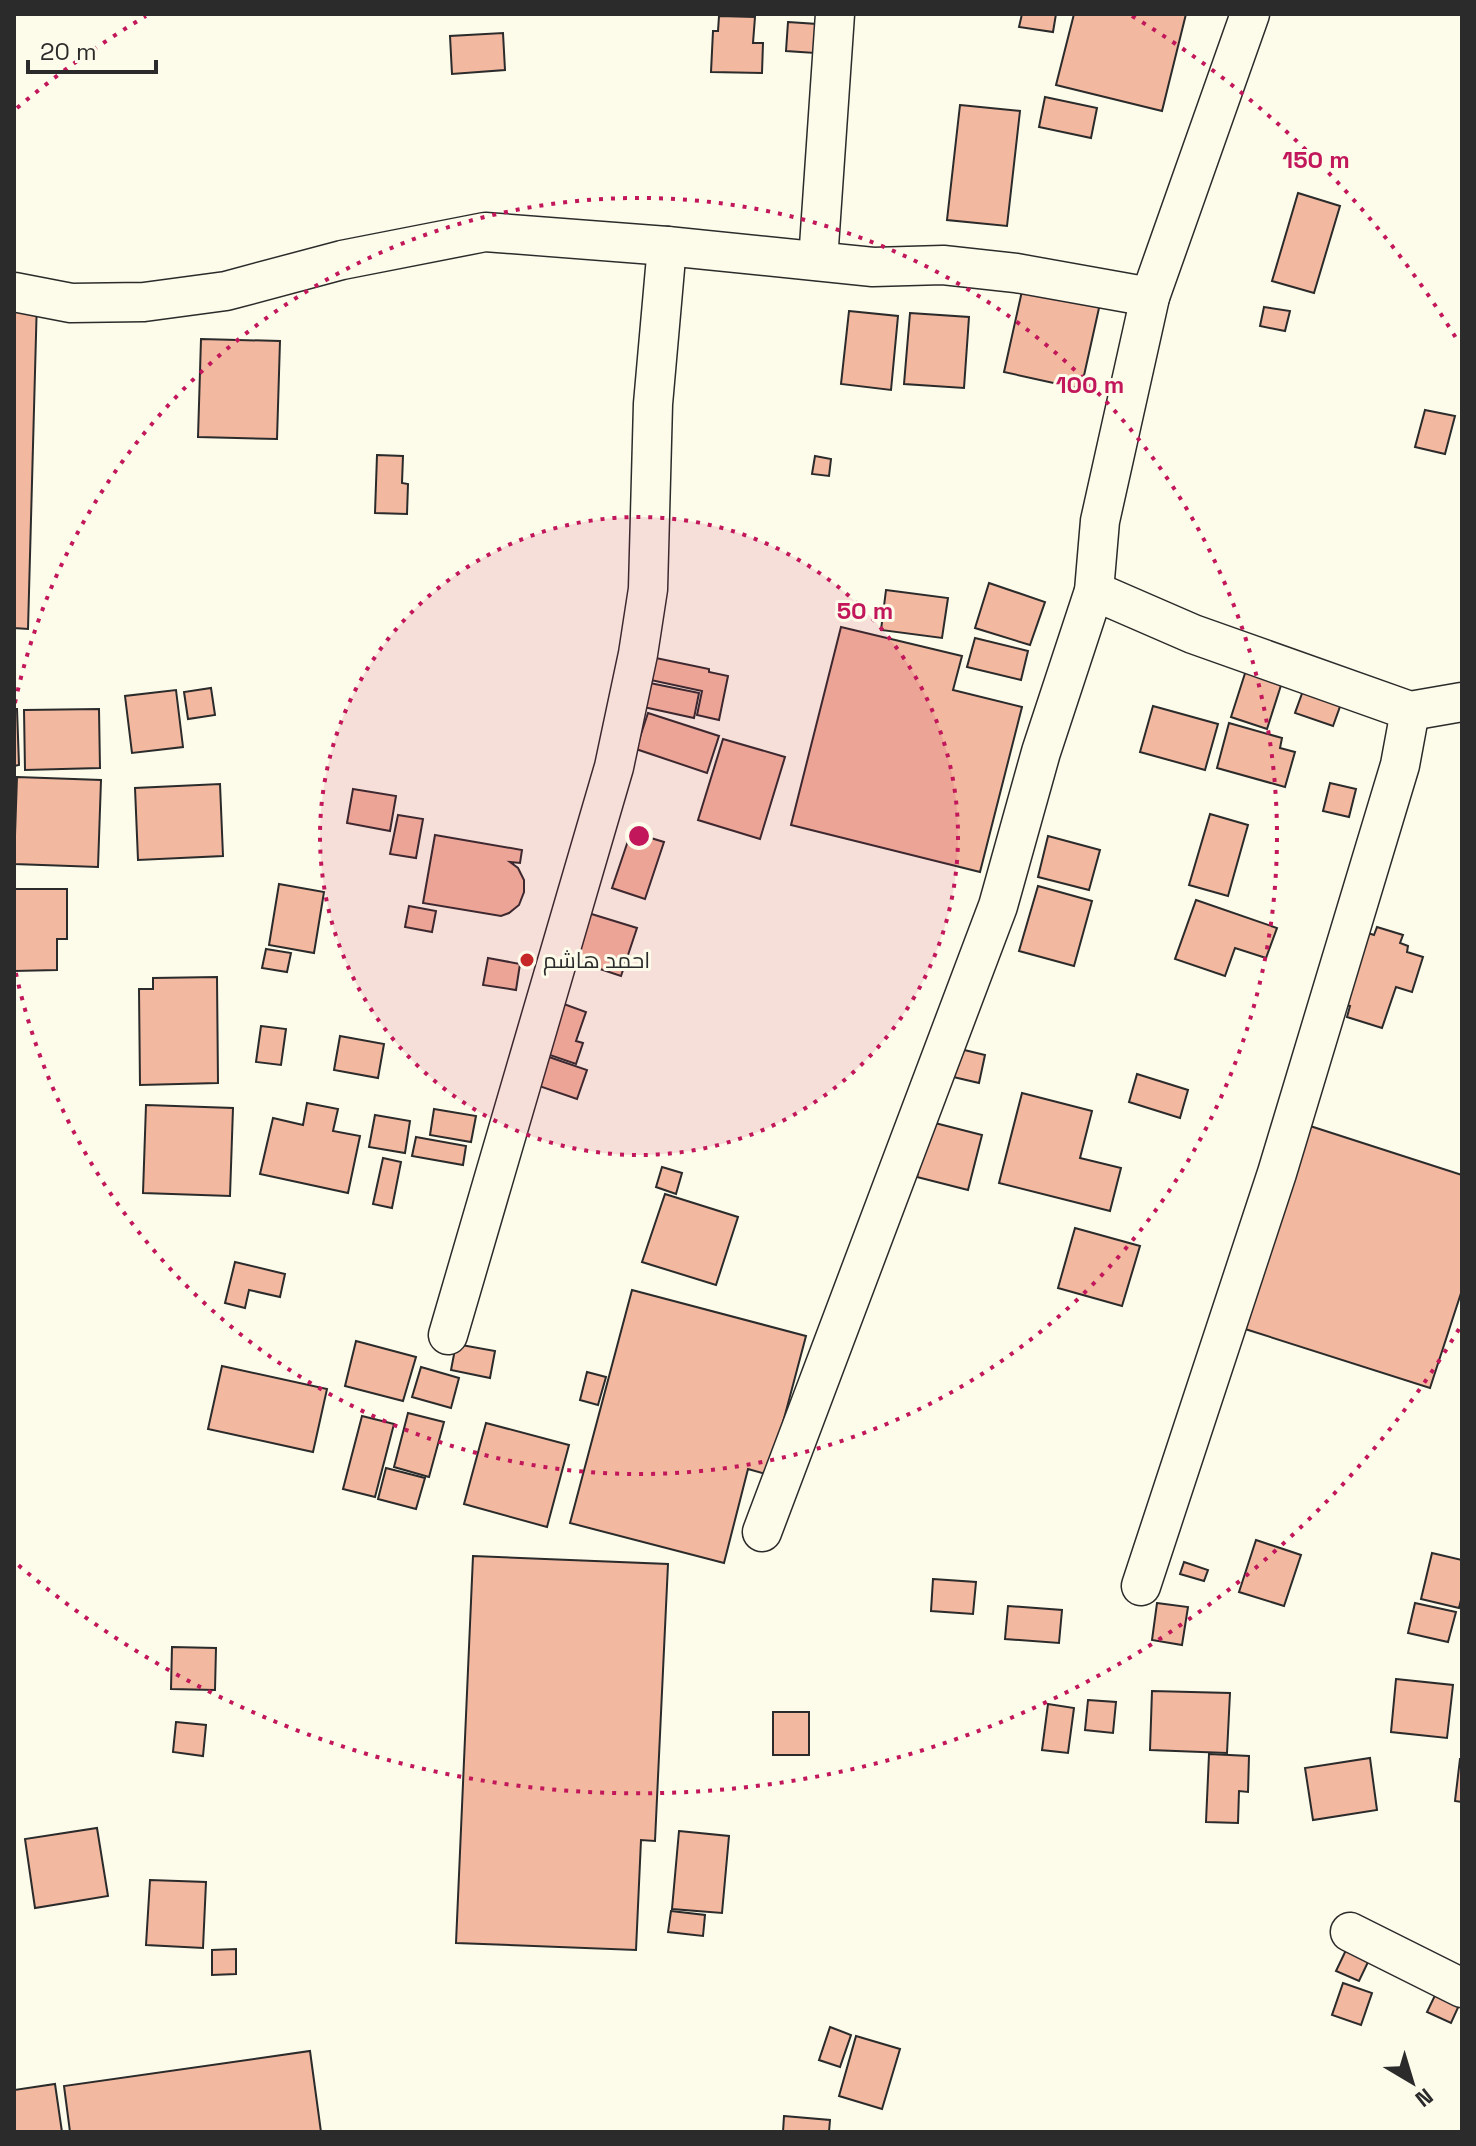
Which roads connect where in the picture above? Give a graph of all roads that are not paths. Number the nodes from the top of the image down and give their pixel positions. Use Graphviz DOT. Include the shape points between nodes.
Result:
graph roads {
  1 [pos="835,14"];
  2 [pos="1250,14"];
  3 [pos="667,246"];
  4 [pos="818,261"];
  5 [pos="14,292"];
  6 [pos="1150,297"];
  7 [pos="1094,591"];
  8 [pos="1462,702"];
  9 [pos="1410,711"];
  10 [pos="448,1335"];
  11 [pos="762,1532"];
  12 [pos="1141,1586"];
  13 [pos="1350,1932"];
  14 [pos="1462,1988"];
  1 -- 4 [label="street"];
  2 -- 6 [label="street"];
  3 -- 4 [label="street"];
  3 -- 5 [label="street" via="485,232 342,260 226,291 144,302 71,303"];
  3 -- 10 [label="street" via="653,404 648,589 638,654 614,767"];
  4 -- 6 [label="street" via="873,267 943,265"];
  6 -- 7 [label="street" via="1100,521"];
  7 -- 9 [label="street" via="1193,634"];
  7 -- 11 [label="street" via="998,906"];
  8 -- 9 [label="street"];
  9 -- 12 [label="street" via="1400,765 1277,1173"];
  13 -- 14 [label="street"];
}
